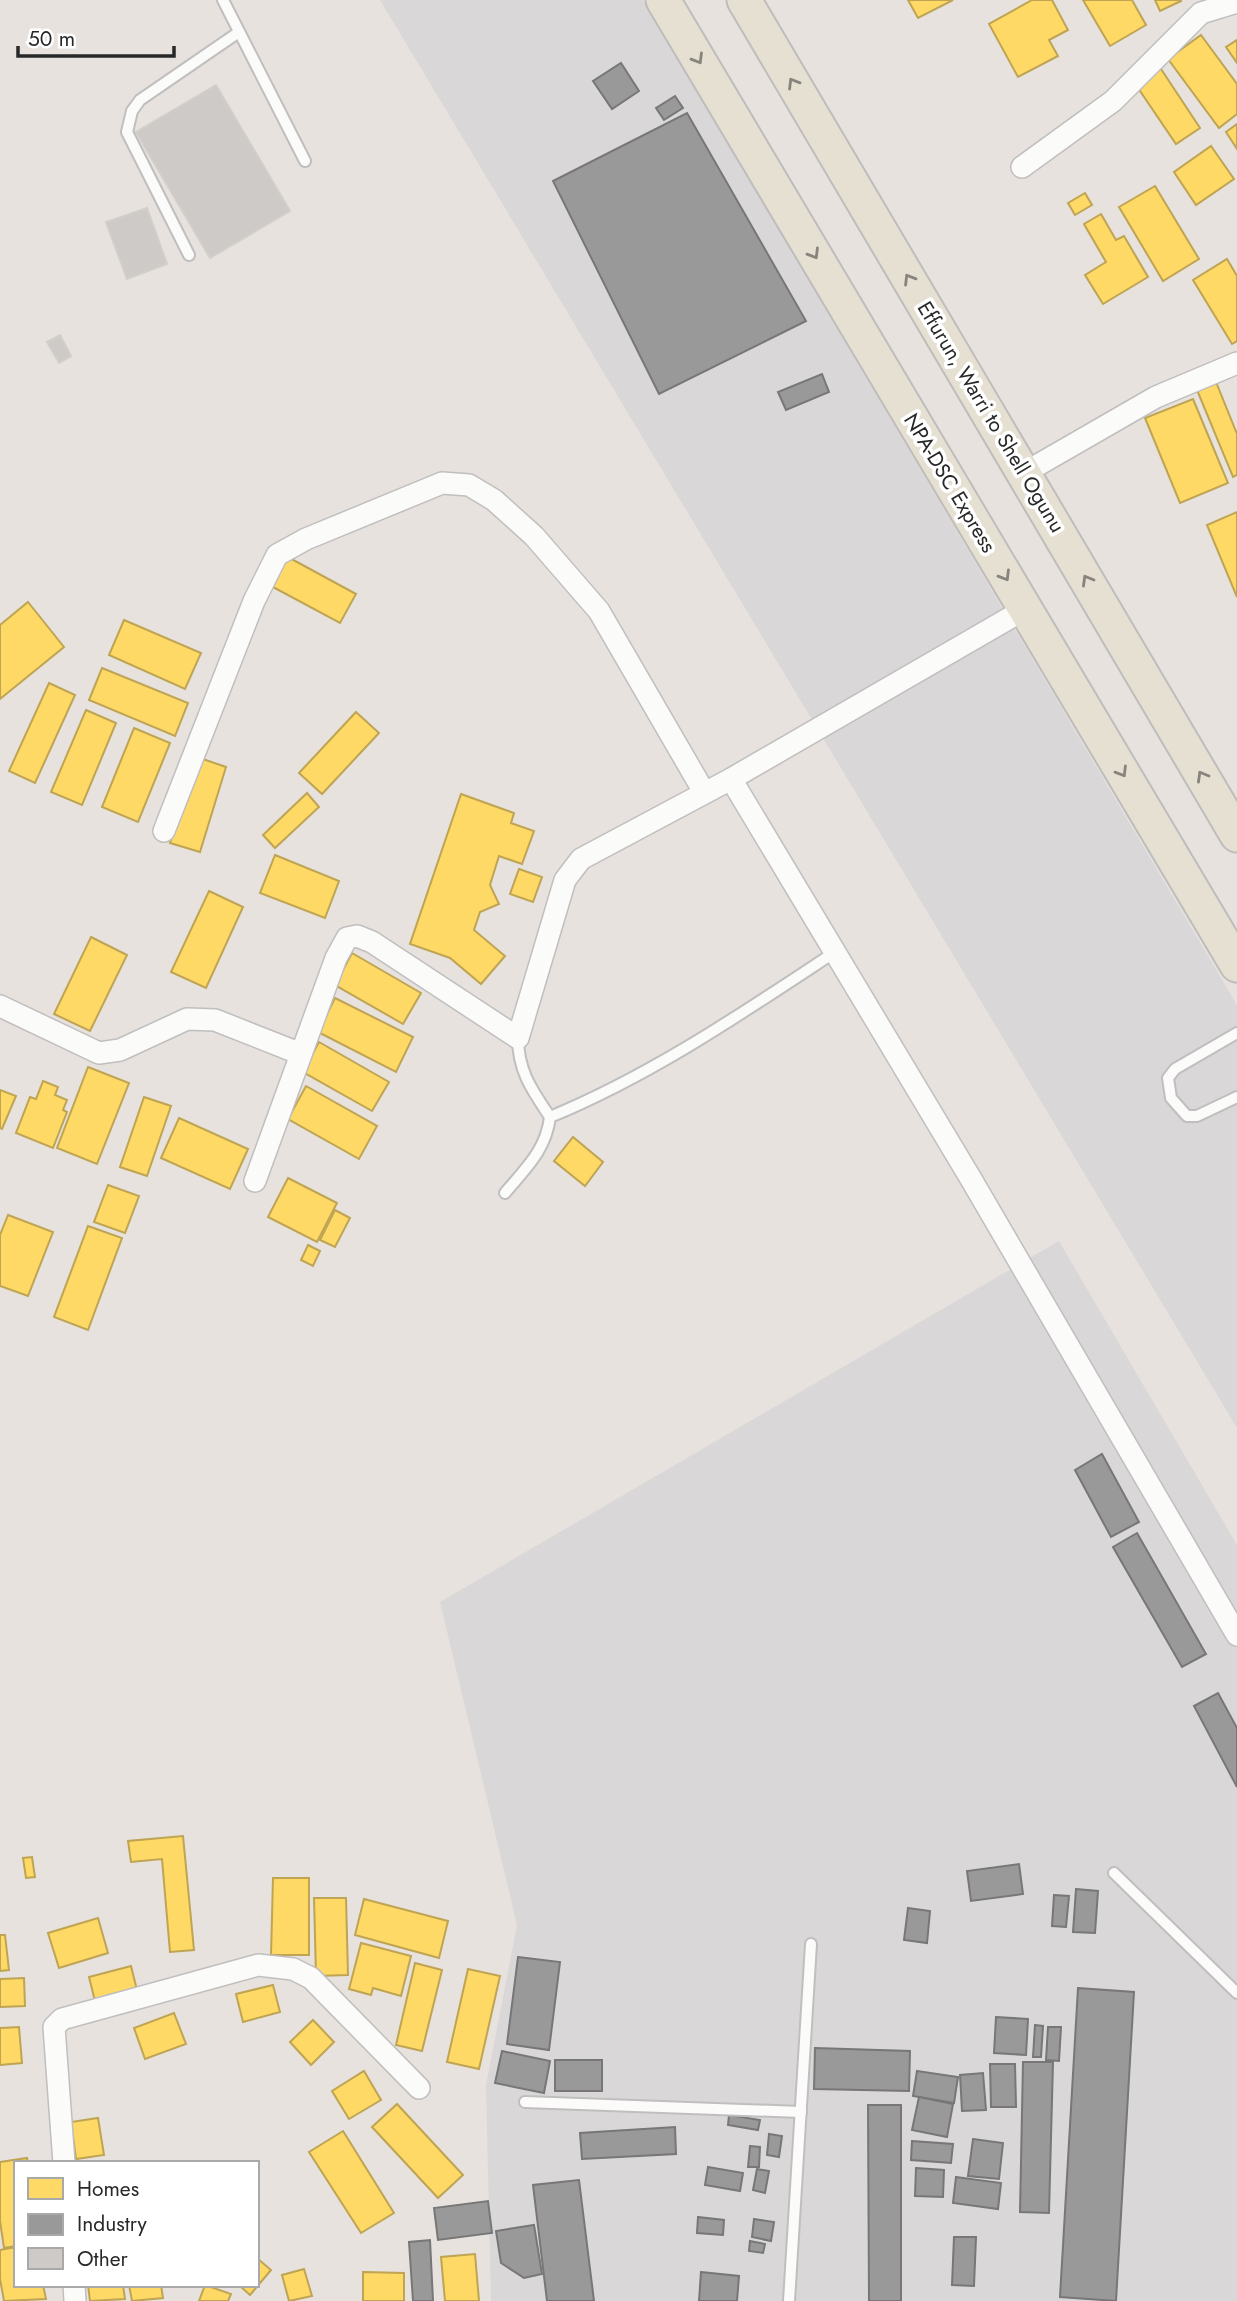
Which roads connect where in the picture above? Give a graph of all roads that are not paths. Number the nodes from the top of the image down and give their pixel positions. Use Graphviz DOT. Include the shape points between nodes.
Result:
graph roads {
  1 [pos="223,0"];
  2 [pos="663,0"];
  3 [pos="744,0"];
  4 [pos="1237,2"];
  5 [pos="239,32"];
  6 [pos="305,161"];
  7 [pos="1022,167"];
  8 [pos="188,255"];
  9 [pos="1237,363"];
  10 [pos="1024,473"];
  11 [pos="1025,609"];
  12 [pos="731,779"];
  13 [pos="704,792"];
  14 [pos="164,831"];
  15 [pos="1237,835"];
  16 [pos="835,952"];
  17 [pos="1237,965"];
  18 [pos="0,1006"];
  19 [pos="1237,1033"];
  20 [pos="518,1038"];
  21 [pos="301,1054"];
  22 [pos="1237,1097"];
  23 [pos="550,1117"];
  24 [pos="255,1181"];
  25 [pos="505,1193"];
  26 [pos="1237,1635"];
  27 [pos="1114,1873"];
  28 [pos="811,1944"];
  29 [pos="1237,1993"];
  30 [pos="419,2088"];
  31 [pos="525,2102"];
  32 [pos="801,2112"];
  33 [pos="64,2161"];
  34 [pos="789,2301"];
  1 -- 5 [label="lane"];
  2 -- 11 [label="main road, NPA-DSC Express, one-way"];
  10 -- 3 [label="main road, Effurun, Warri to Shell Ogunu, one-way"];
  4 -- 7 [label="street" via="1201,13 1113,101"];
  5 -- 6 [label="lane"];
  5 -- 8 [label="lane" via="140,100 127,132"];
  9 -- 10 [label="street" via="1156,397"];
  15 -- 10 [label="main road, Effurun, Warri to Shell Ogunu, one-way"];
  11 -- 12 [label="street"];
  11 -- 17 [label="main road, NPA-DSC Express, one-way"];
  12 -- 13 [label="street"];
  12 -- 16 [label="street"];
  13 -- 14 [label="street" via="599,611 534,536 494,500 469,485 443,483 277,555 254,601"];
  13 -- 20 [label="street" via="581,859 565,880"];
  16 -- 23 [label="lane" via="715,1031 589,1101"];
  16 -- 26 [label="street"];
  18 -- 21 [label="street" via="99,1053 120,1050 187,1019 215,1020"];
  19 -- 22 [label="lane" via="1175,1069 1168,1078 1171,1098 1187,1116 1197,1116"];
  20 -- 21 [label="street" via="357,936 347,938 335,958"];
  20 -- 23 [label="lane" via="525,1080"];
  21 -- 24 [label="street"];
  23 -- 25 [label="lane" via="539,1153"];
  27 -- 29 [label="lane"];
  28 -- 32 [label="lane"];
  30 -- 33 [label="street" via="310,1978 293,1969 258,1965 62,2019 54,2027"];
  31 -- 32 [label="lane"];
  32 -- 34 [label="lane"];
}
